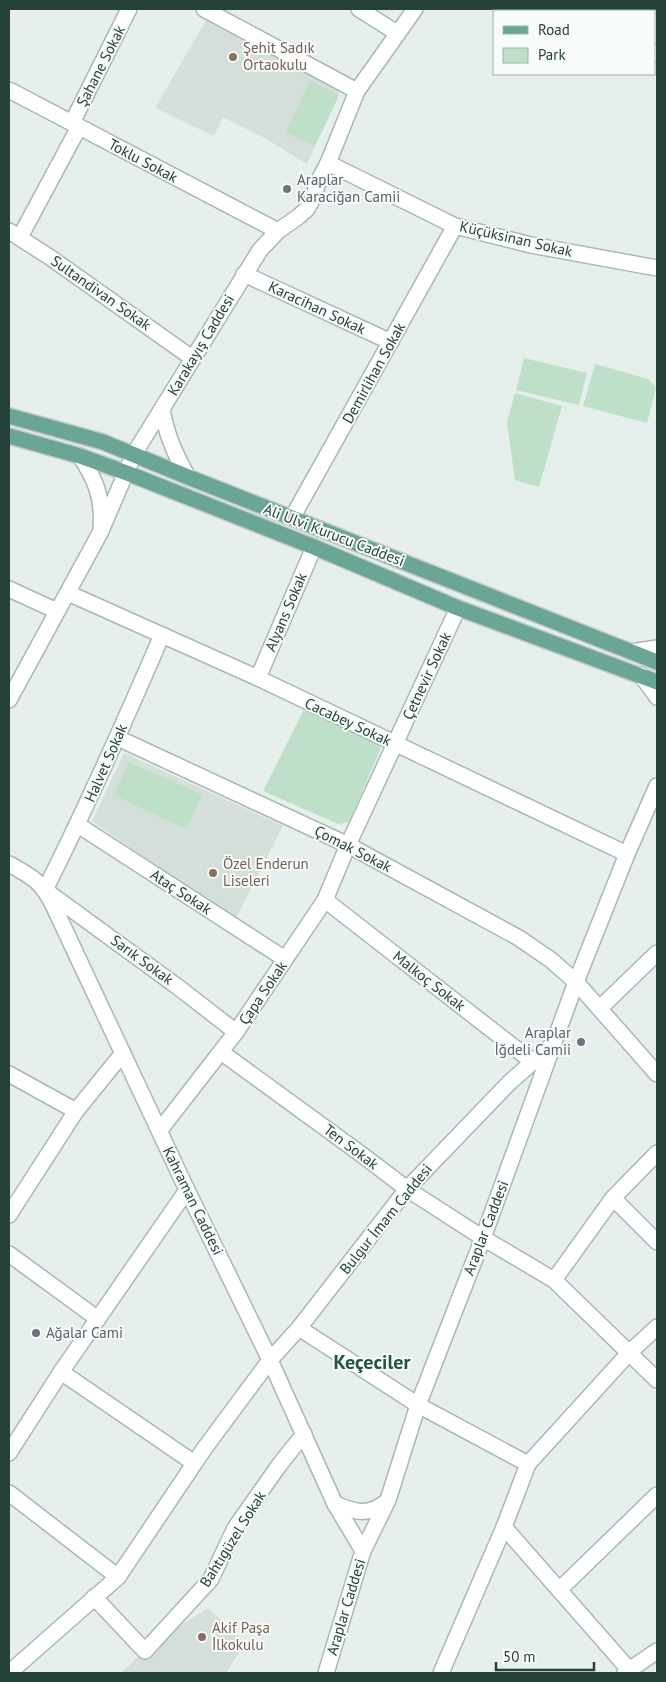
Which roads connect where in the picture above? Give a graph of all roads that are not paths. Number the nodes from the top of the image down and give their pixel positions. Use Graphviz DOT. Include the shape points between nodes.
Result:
graph roads {
  1 [pos="130,9"];
  2 [pos="204,9"];
  3 [pos="359,9"];
  4 [pos="415,9"];
  5 [pos="397,33"];
  6 [pos="9,90"];
  7 [pos="357,91"];
  8 [pos="75,125"];
  9 [pos="328,162"];
  10 [pos="455,226"];
  11 [pos="278,231"];
  12 [pos="14,234"];
  13 [pos="657,268"];
  14 [pos="244,274"];
  15 [pos="391,342"];
  16 [pos="192,358"];
  17 [pos="162,409"];
  18 [pos="9,416"];
  19 [pos="9,436"];
  20 [pos="134,454"];
  21 [pos="80,456"];
  22 [pos="127,473"];
  23 [pos="188,477"];
  24 [pos="292,518"];
  25 [pos="100,533"];
  26 [pos="314,547"];
  27 [pos="9,589"];
  28 [pos="68,593"];
  29 [pos="458,608"];
  30 [pos="57,611"];
  31 [pos="162,635"];
  32 [pos="657,648"];
  33 [pos="631,652"];
  34 [pos="657,662"];
  35 [pos="641,675"];
  36 [pos="258,678"];
  37 [pos="657,682"];
  38 [pos="657,697"];
  39 [pos="9,700"];
  40 [pos="118,738"];
  41 [pos="395,744"];
  42 [pos="657,786"];
  43 [pos="78,825"];
  44 [pos="348,845"];
  45 [pos="627,854"];
  46 [pos="9,864"];
  47 [pos="45,890"];
  48 [pos="325,900"];
  49 [pos="657,953"];
  50 [pos="285,960"];
  51 [pos="576,982"];
  52 [pos="600,1008"];
  53 [pos="236,1032"];
  54 [pos="554,1044"];
  55 [pos="221,1052"];
  56 [pos="123,1053"];
  57 [pos="533,1062"];
  58 [pos="9,1074"];
  59 [pos="657,1074"];
  60 [pos="76,1111"];
  61 [pos="160,1130"];
  62 [pos="657,1153"];
  63 [pos="407,1189"];
  64 [pos="187,1190"];
  65 [pos="613,1198"];
  66 [pos="9,1215"];
  67 [pos="483,1238"];
  68 [pos="657,1242"];
  69 [pos="9,1254"];
  70 [pos="554,1280"];
  71 [pos="98,1319"];
  72 [pos="657,1327"];
  73 [pos="299,1328"];
  74 [pos="629,1354"];
  75 [pos="270,1360"];
  76 [pos="61,1372"];
  77 [pos="657,1380"];
  78 [pos="418,1405"];
  79 [pos="304,1434"];
  80 [pos="9,1453"];
  81 [pos="194,1463"];
  82 [pos="528,1464"];
  83 [pos="9,1493"];
  84 [pos="657,1495"];
  85 [pos="388,1500"];
  86 [pos="336,1504"];
  87 [pos="504,1527"];
  88 [pos="363,1551"];
  89 [pos="118,1577"];
  90 [pos="559,1590"];
  91 [pos="94,1597"];
  92 [pos="657,1651"];
  93 [pos="629,1672"];
  94 [pos="9,1673"];
  95 [pos="326,1673"];
  96 [pos="441,1673"];
  1 -- 8 [label="street, Şahane Sokak"];
  2 -- 7 [label="street"];
  3 -- 5 [label="street"];
  4 -- 5 [label="street, Karakayış Caddesi"];
  5 -- 7 [label="street, Karakayış Caddesi"];
  6 -- 8 [label="street, Toklu Sokak"];
  7 -- 9 [label="street, Karakayış Caddesi"];
  8 -- 11 [label="street, Toklu Sokak"];
  8 -- 12 [label="street, Şahane Sokak"];
  9 -- 10 [label="street, Küçüksinan Sokak"];
  9 -- 11 [label="street, Karakayış Caddesi" via="307,209"];
  10 -- 13 [label="street, Küçüksinan Sokak" via="531,245"];
  10 -- 15 [label="street, Demirlihan Sokak"];
  11 -- 14 [label="street, Karakayış Caddesi"];
  12 -- 16 [label="street, Sultandivan Sokak"];
  14 -- 15 [label="street, Karacihan Sokak"];
  14 -- 16 [label="street, Karakayış Caddesi"];
  15 -- 24 [label="street, Demirlihan Sokak"];
  16 -- 17 [label="street, Karakayış Caddesi"];
  17 -- 20 [label="street, Karakayış Caddesi"];
  17 -- 23 [label="street" via="172,447"];
  18 -- 20 [label="main road, Ali Ulvi Kurucu Caddesi"];
  19 -- 21 [label="main road, Ali Ulvi Kurucu Caddesi"];
  20 -- 22 [label="street, Karakayış Caddesi"];
  20 -- 23 [label="main road, Ali Ulvi Kurucu Caddesi"];
  21 -- 22 [label="main road, Ali Ulvi Kurucu Caddesi"];
  21 -- 25 [label="street" via="98,492 102,510"];
  22 -- 25 [label="street, Karakayış Caddesi"];
  22 -- 26 [label="main road, Ali Ulvi Kurucu Caddesi"];
  23 -- 24 [label="main road, Ali Ulvi Kurucu Caddesi"];
  24 -- 33 [label="main road, Ali Ulvi Kurucu Caddesi"];
  25 -- 28 [label="street, Karakayış Caddesi"];
  26 -- 29 [label="main road, Ali Ulvi Kurucu Caddesi"];
  26 -- 36 [label="street, Alyans Sokak"];
  27 -- 30 [label="street"];
  28 -- 30 [label="street, Karakayış Caddesi"];
  28 -- 31 [label="street, Cacabey Sokak"];
  29 -- 35 [label="main road, Ali Ulvi Kurucu Caddesi"];
  29 -- 41 [label="street, Çetnevir Sokak"];
  30 -- 39 [label="street, Karakayış Caddesi"];
  31 -- 36 [label="street, Cacabey Sokak"];
  31 -- 40 [label="street, Halvet Sokak"];
  32 -- 33 [label="street"];
  33 -- 34 [label="main road, Ali Ulvi Kurucu Caddesi"];
  35 -- 37 [label="main road, Ali Ulvi Kurucu Caddesi"];
  35 -- 38 [label="street"];
  36 -- 41 [label="street, Cacabey Sokak"];
  40 -- 43 [label="street, Halvet Sokak"];
  40 -- 44 [label="street, Çomak Sokak"];
  41 -- 44 [label="street, Çetnevir Sokak"];
  41 -- 45 [label="street, Cacabey Sokak"];
  42 -- 45 [label="street, Araplar Caddesi"];
  43 -- 47 [label="street, Halvet Sokak"];
  43 -- 50 [label="street, Ataç Sokak"];
  44 -- 48 [label="street, Çapa Sokak"];
  44 -- 51 [label="street, Çomak Sokak" via="519,938 552,960"];
  45 -- 51 [label="street, Araplar Caddesi"];
  46 -- 47 [label="street, Kahraman Caddesi"];
  47 -- 53 [label="street, Sarık Sokak"];
  47 -- 56 [label="street, Kahraman Caddesi"];
  48 -- 50 [label="street, Çapa Sokak"];
  48 -- 57 [label="street, Malkoç Sokak"];
  49 -- 52 [label="street"];
  50 -- 53 [label="street, Çapa Sokak"];
  51 -- 52 [label="street, Çomak Sokak"];
  51 -- 54 [label="street, Araplar Caddesi"];
  52 -- 59 [label="street, Çomak Sokak"];
  53 -- 55 [label="street, Çapa Sokak"];
  54 -- 57 [label="street, Bulgur İmam Caddesi"];
  54 -- 67 [label="street, Araplar Caddesi"];
  55 -- 61 [label="street, Çapa Sokak"];
  55 -- 63 [label="street, Ten Sokak"];
  56 -- 60 [label="street"];
  56 -- 61 [label="street, Kahraman Caddesi"];
  57 -- 63 [label="street, Bulgur İmam Caddesi"];
  58 -- 60 [label="street"];
  60 -- 66 [label="street"];
  61 -- 64 [label="street, Kahraman Caddesi"];
  62 -- 65 [label="street"];
  63 -- 67 [label="street, Ten Sokak"];
  63 -- 73 [label="street, Bulgur İmam Caddesi"];
  64 -- 71 [label="street"];
  64 -- 75 [label="street, Kahraman Caddesi"];
  65 -- 68 [label="street"];
  65 -- 70 [label="street"];
  67 -- 70 [label="street, Ten Sokak"];
  67 -- 78 [label="street, Araplar Caddesi"];
  69 -- 71 [label="street"];
  70 -- 74 [label="street, Ten Sokak"];
  71 -- 76 [label="street"];
  72 -- 74 [label="street"];
  73 -- 75 [label="street, Bulgur İmam Caddesi"];
  73 -- 78 [label="street"];
  74 -- 77 [label="street, Ten Sokak"];
  74 -- 82 [label="street"];
  75 -- 79 [label="street, Kahraman Caddesi"];
  75 -- 81 [label="street, Bulgur İmam Caddesi"];
  76 -- 80 [label="street"];
  76 -- 81 [label="street"];
  78 -- 82 [label="street"];
  78 -- 85 [label="street, Araplar Caddesi"];
  79 -- 86 [label="street, Kahraman Caddesi"];
  79 -- 91 [label="street, Bahtıgüzel Sokak" via="235,1528 211,1579 145,1651"];
  81 -- 89 [label="street, Bulgur İmam Caddesi"];
  82 -- 87 [label="street"];
  83 -- 89 [label="street"];
  84 -- 90 [label="street"];
  85 -- 86 [label="street" via="365,1512"];
  85 -- 88 [label="street, Araplar Caddesi"];
  86 -- 88 [label="street, Kahraman Caddesi"];
  87 -- 90 [label="street"];
  87 -- 96 [label="street"];
  88 -- 95 [label="street, Araplar Caddesi"];
  89 -- 91 [label="street, Bulgur İmam Caddesi"];
  90 -- 93 [label="street"];
  91 -- 94 [label="street, Bulgur İmam Caddesi"];
  92 -- 93 [label="street"];
}
